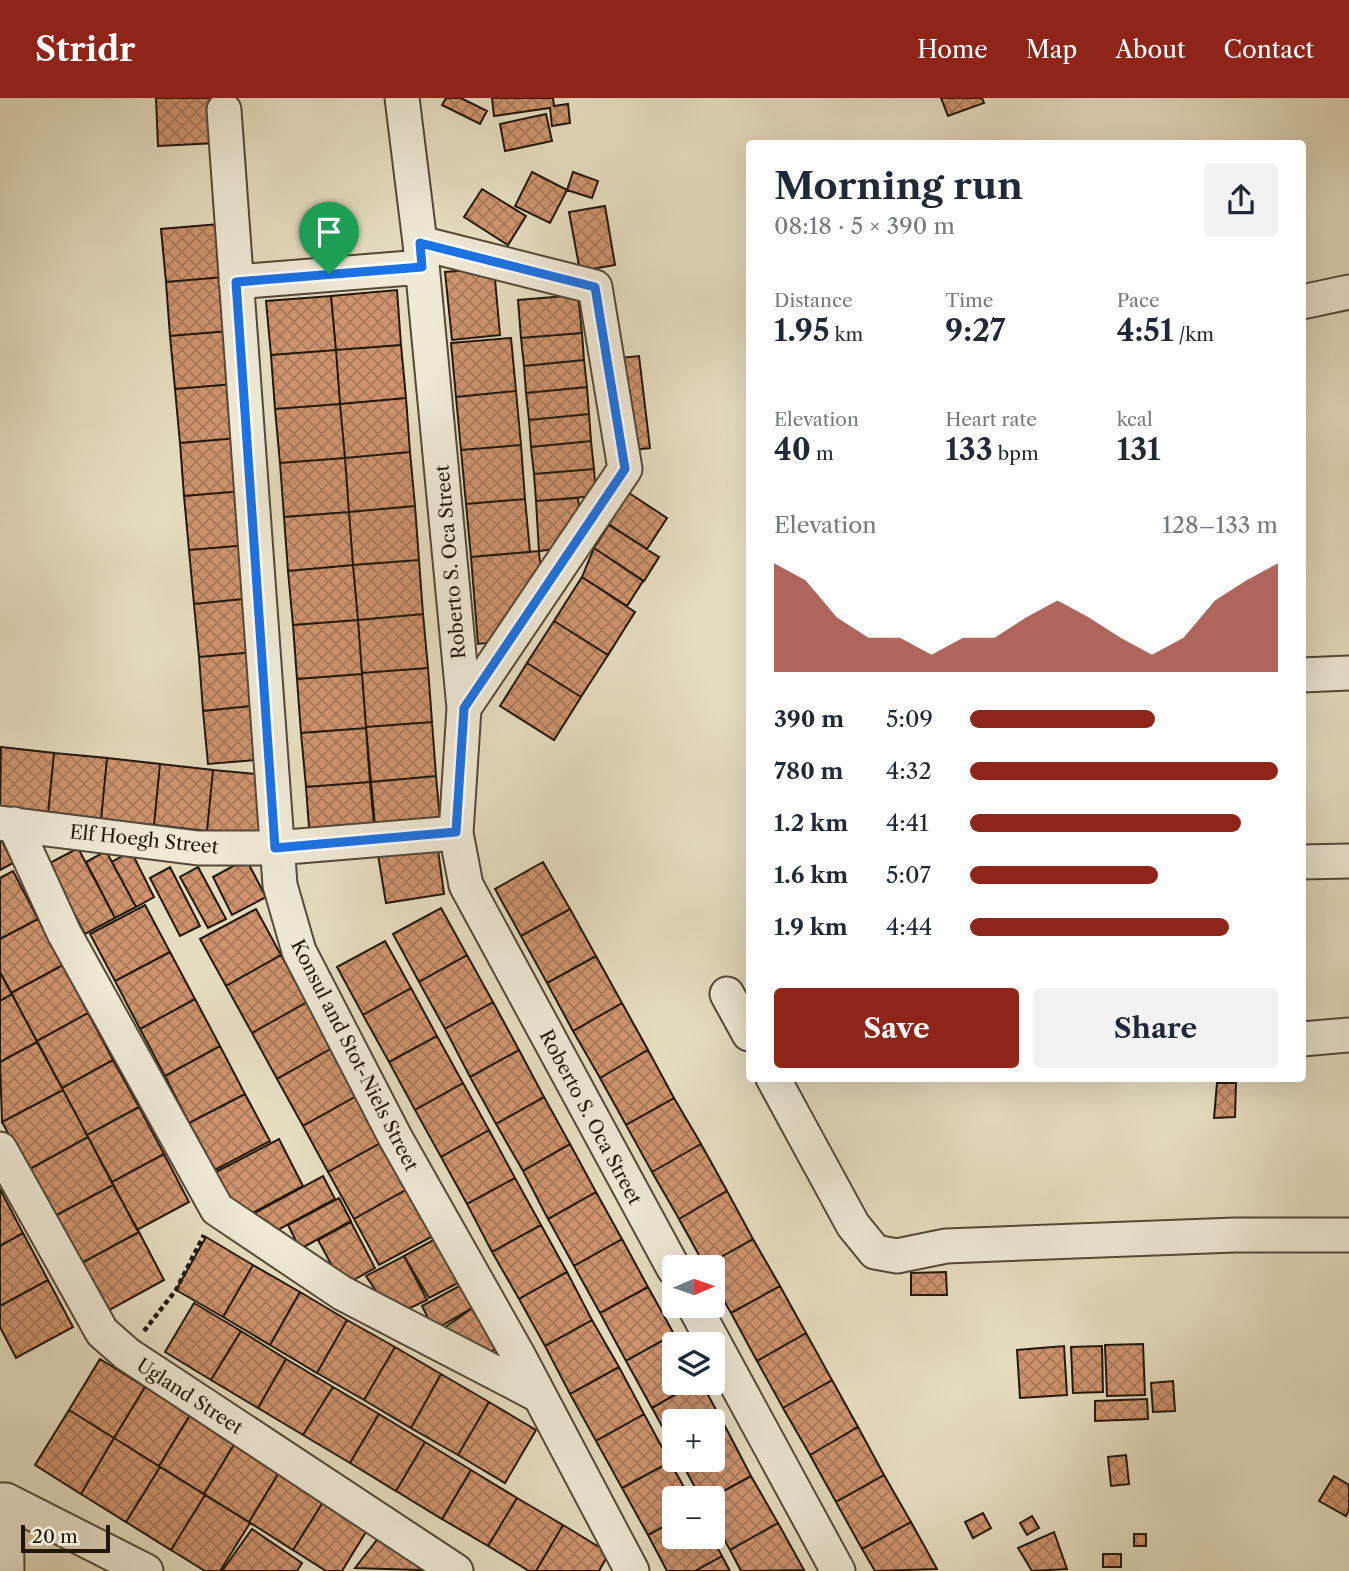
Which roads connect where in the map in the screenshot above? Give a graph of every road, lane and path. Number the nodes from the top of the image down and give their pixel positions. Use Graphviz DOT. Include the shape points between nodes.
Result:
graph roads {
  1 [pos="402,98"];
  2 [pos="224,110"];
  3 [pos="421,255"];
  4 [pos="236,282"];
  5 [pos="1349,292"];
  6 [pos="1306,301"];
  7 [pos="1349,673"];
  8 [pos="1306,675"];
  9 [pos="464,708"];
  10 [pos="7,823"];
  11 [pos="456,832"];
  12 [pos="275,848"];
  13 [pos="1349,861"];
  14 [pos="1306,862"];
  15 [pos="727,994"];
  16 [pos="746,1029"];
  17 [pos="1349,1035"];
  18 [pos="1306,1039"];
  19 [pos="775,1082"];
  20 [pos="0,1149"];
  21 [pos="217,1209"];
  22 [pos="1349,1235"];
  23 [pos="666,1255"];
  24 [pos="701,1318"];
  25 [pos="127,1354"];
  26 [pos="536,1394"];
  27 [pos="3,1500"];
  28 [pos="7,1571"];
  29 [pos="146,1571"];
  30 [pos="456,1571"];
  31 [pos="632,1571"];
  32 [pos="838,1571"];
  1 -- 3 [label="street, Roberto S. Oca Street"];
  2 -- 4 [label="street, Konsul and Stot-Niels Street"];
  3 -- 4 [label="street"];
  3 -- 9 [label="street, Roberto S. Oca Street"];
  3 -- 9 [label="street" via="595,287 625,469"];
  4 -- 12 [label="street, Konsul and Stot-Niels Street"];
  5 -- 6 [label="street"];
  7 -- 8 [label="street"];
  9 -- 11 [label="street, Roberto S. Oca Street"];
  10 -- 12 [label="street, Elf Hoegh Street" via="198,848"];
  10 -- 21 [label="street"];
  11 -- 12 [label="street, Elf Hoegh Street"];
  11 -- 23 [label="street, Roberto S. Oca Street" via="466,885"];
  12 -- 26 [label="street, Konsul and Stot-Niels Street" via="280,885 299,951 395,1138"];
  13 -- 14 [label="street"];
  15 -- 16 [label="street"];
  17 -- 18 [label="street"];
  19 -- 22 [label="street" via="853,1224 875,1252 897,1256 946,1246"];
  20 -- 25 [label="street, Ugland Street" via="102,1332"];
  21 -- 25 [label="path" via="176,1290"];
  21 -- 26 [label="street" via="342,1293"];
  24 -- 32 [label="street"];
  25 -- 30 [label="street, Ugland Street"];
  26 -- 31 [label="street, Konsul and Stot-Niels Street"];
  27 -- 28 [label="street"];
  27 -- 29 [label="street"];
}
